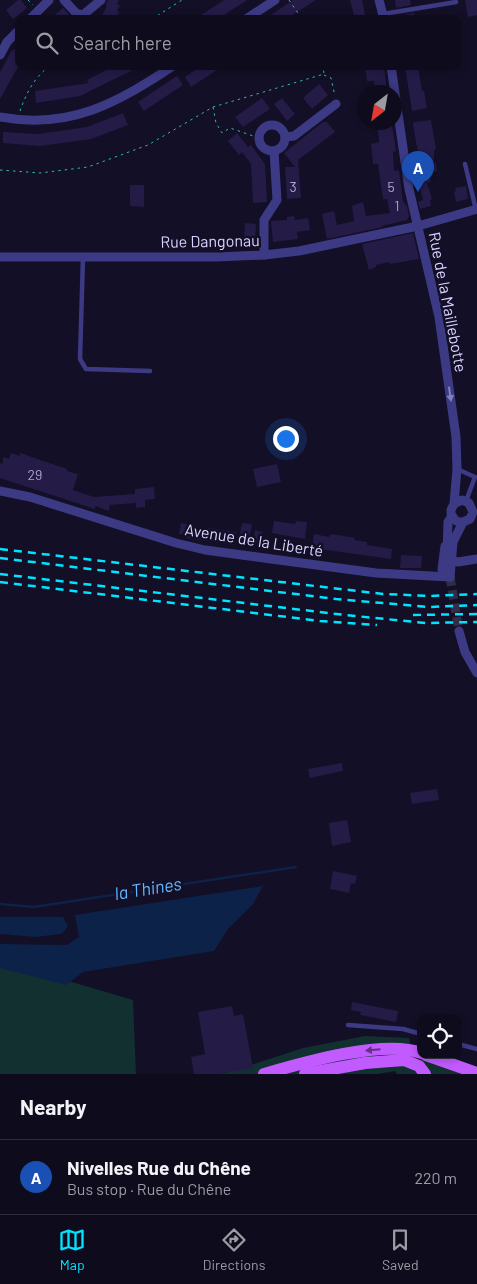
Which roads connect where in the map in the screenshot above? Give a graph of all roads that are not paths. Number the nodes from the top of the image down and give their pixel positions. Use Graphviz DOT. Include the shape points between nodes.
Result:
graph roads {
  1 [pos="49,0"];
  2 [pos="64,0"];
  3 [pos="101,0"];
  4 [pos="275,0"];
  5 [pos="378,0"];
  6 [pos="456,2"];
  7 [pos="34,15"];
  8 [pos="81,15"];
  9 [pos="84,15"];
  10 [pos="252,15"];
  11 [pos="383,15"];
  12 [pos="388,15"];
  13 [pos="15,34"];
  14 [pos="0,54"];
  15 [pos="167,70"];
  16 [pos="392,70"];
  17 [pos="336,104"];
  18 [pos="0,117"];
  19 [pos="285,137"];
  20 [pos="274,151"];
  21 [pos="465,164"];
  22 [pos="477,210"];
  23 [pos="418,226"];
  24 [pos="264,255"];
  25 [pos="0,257"];
  26 [pos="83,257"];
  27 [pos="150,371"];
  28 [pos="457,469"];
  29 [pos="0,491"];
  30 [pos="466,501"];
  31 [pos="454,504"];
  32 [pos="475,510"];
  33 [pos="452,516"];
  34 [pos="464,522"];
  35 [pos="447,536"];
  36 [pos="477,559"];
  37 [pos="451,560"];
  38 [pos="450,577"];
  39 [pos="459,631"];
  40 [pos="477,673"];
  41 [pos="348,1025"];
  42 [pos="417,1033"];
  43 [pos="462,1045"];
  44 [pos="477,1049"];
  45 [pos="417,1052"];
  46 [pos="437,1059"];
  47 [pos="477,1073"];
  48 [pos="264,1074"];
  49 [pos="305,1074"];
  50 [pos="425,1074"];
  1 -- 7 [label="street"];
  2 -- 8 [label="street"];
  3 -- 9 [label="street"];
  4 -- 10 [label="street"];
  5 -- 11 [label="street"];
  6 -- 12 [label="lane"];
  13 -- 14 [label="street"];
  15 -- 18 [label="street" via="105,106 76,115 33,120"];
  16 -- 23 [label="street, Rue de la Maillebotte" via="409,189"];
  17 -- 19 [label="street" via="294,136"];
  19 -- 20 [label="street"];
  19 -- 20 [label="street" via="282,129 271,124 263,129 260,142 266,150"];
  20 -- 24 [label="street" via="277,200 264,220"];
  21 -- 22 [label="lane"];
  22 -- 23 [label="street, Rue Dangonau"];
  23 -- 24 [label="street, Rue Dangonau" via="300,251"];
  23 -- 28 [label="street, Rue de la Maillebotte, one-way" via="439,317 456,437"];
  24 -- 26 [label="street, Rue Dangonau"];
  25 -- 26 [label="street, Rue Dangonau"];
  26 -- 27 [label="lane" via="80,359 86,369"];
  28 -- 30 [label="lane" via="475,477"];
  28 -- 31 [label="street, Rue de la Maillebotte"];
  29 -- 38 [label="street, Avenue de la Liberté" via="30,497 205,550 376,573"];
  30 -- 31 [label="street"];
  30 -- 32 [label="street"];
  31 -- 33 [label="street"];
  32 -- 34 [label="street"];
  33 -- 34 [label="street"];
  33 -- 35 [label="street"];
  34 -- 37 [label="street" via="452,542"];
  35 -- 37 [label="street" via="447,557"];
  35 -- 38 [label="street" via="442,569"];
  36 -- 37 [label="street"];
  37 -- 38 [label="street"];
  39 -- 40 [label="street" via="465,652"];
  41 -- 42 [label="lane"];
  43 -- 44 [label="lane"];
  45 -- 48 [label="main road, one-way" via="371,1050 308,1061"];
  46 -- 47 [label="main road"];
  49 -- 50 [label="main road" via="404,1060 419,1066"];
}
